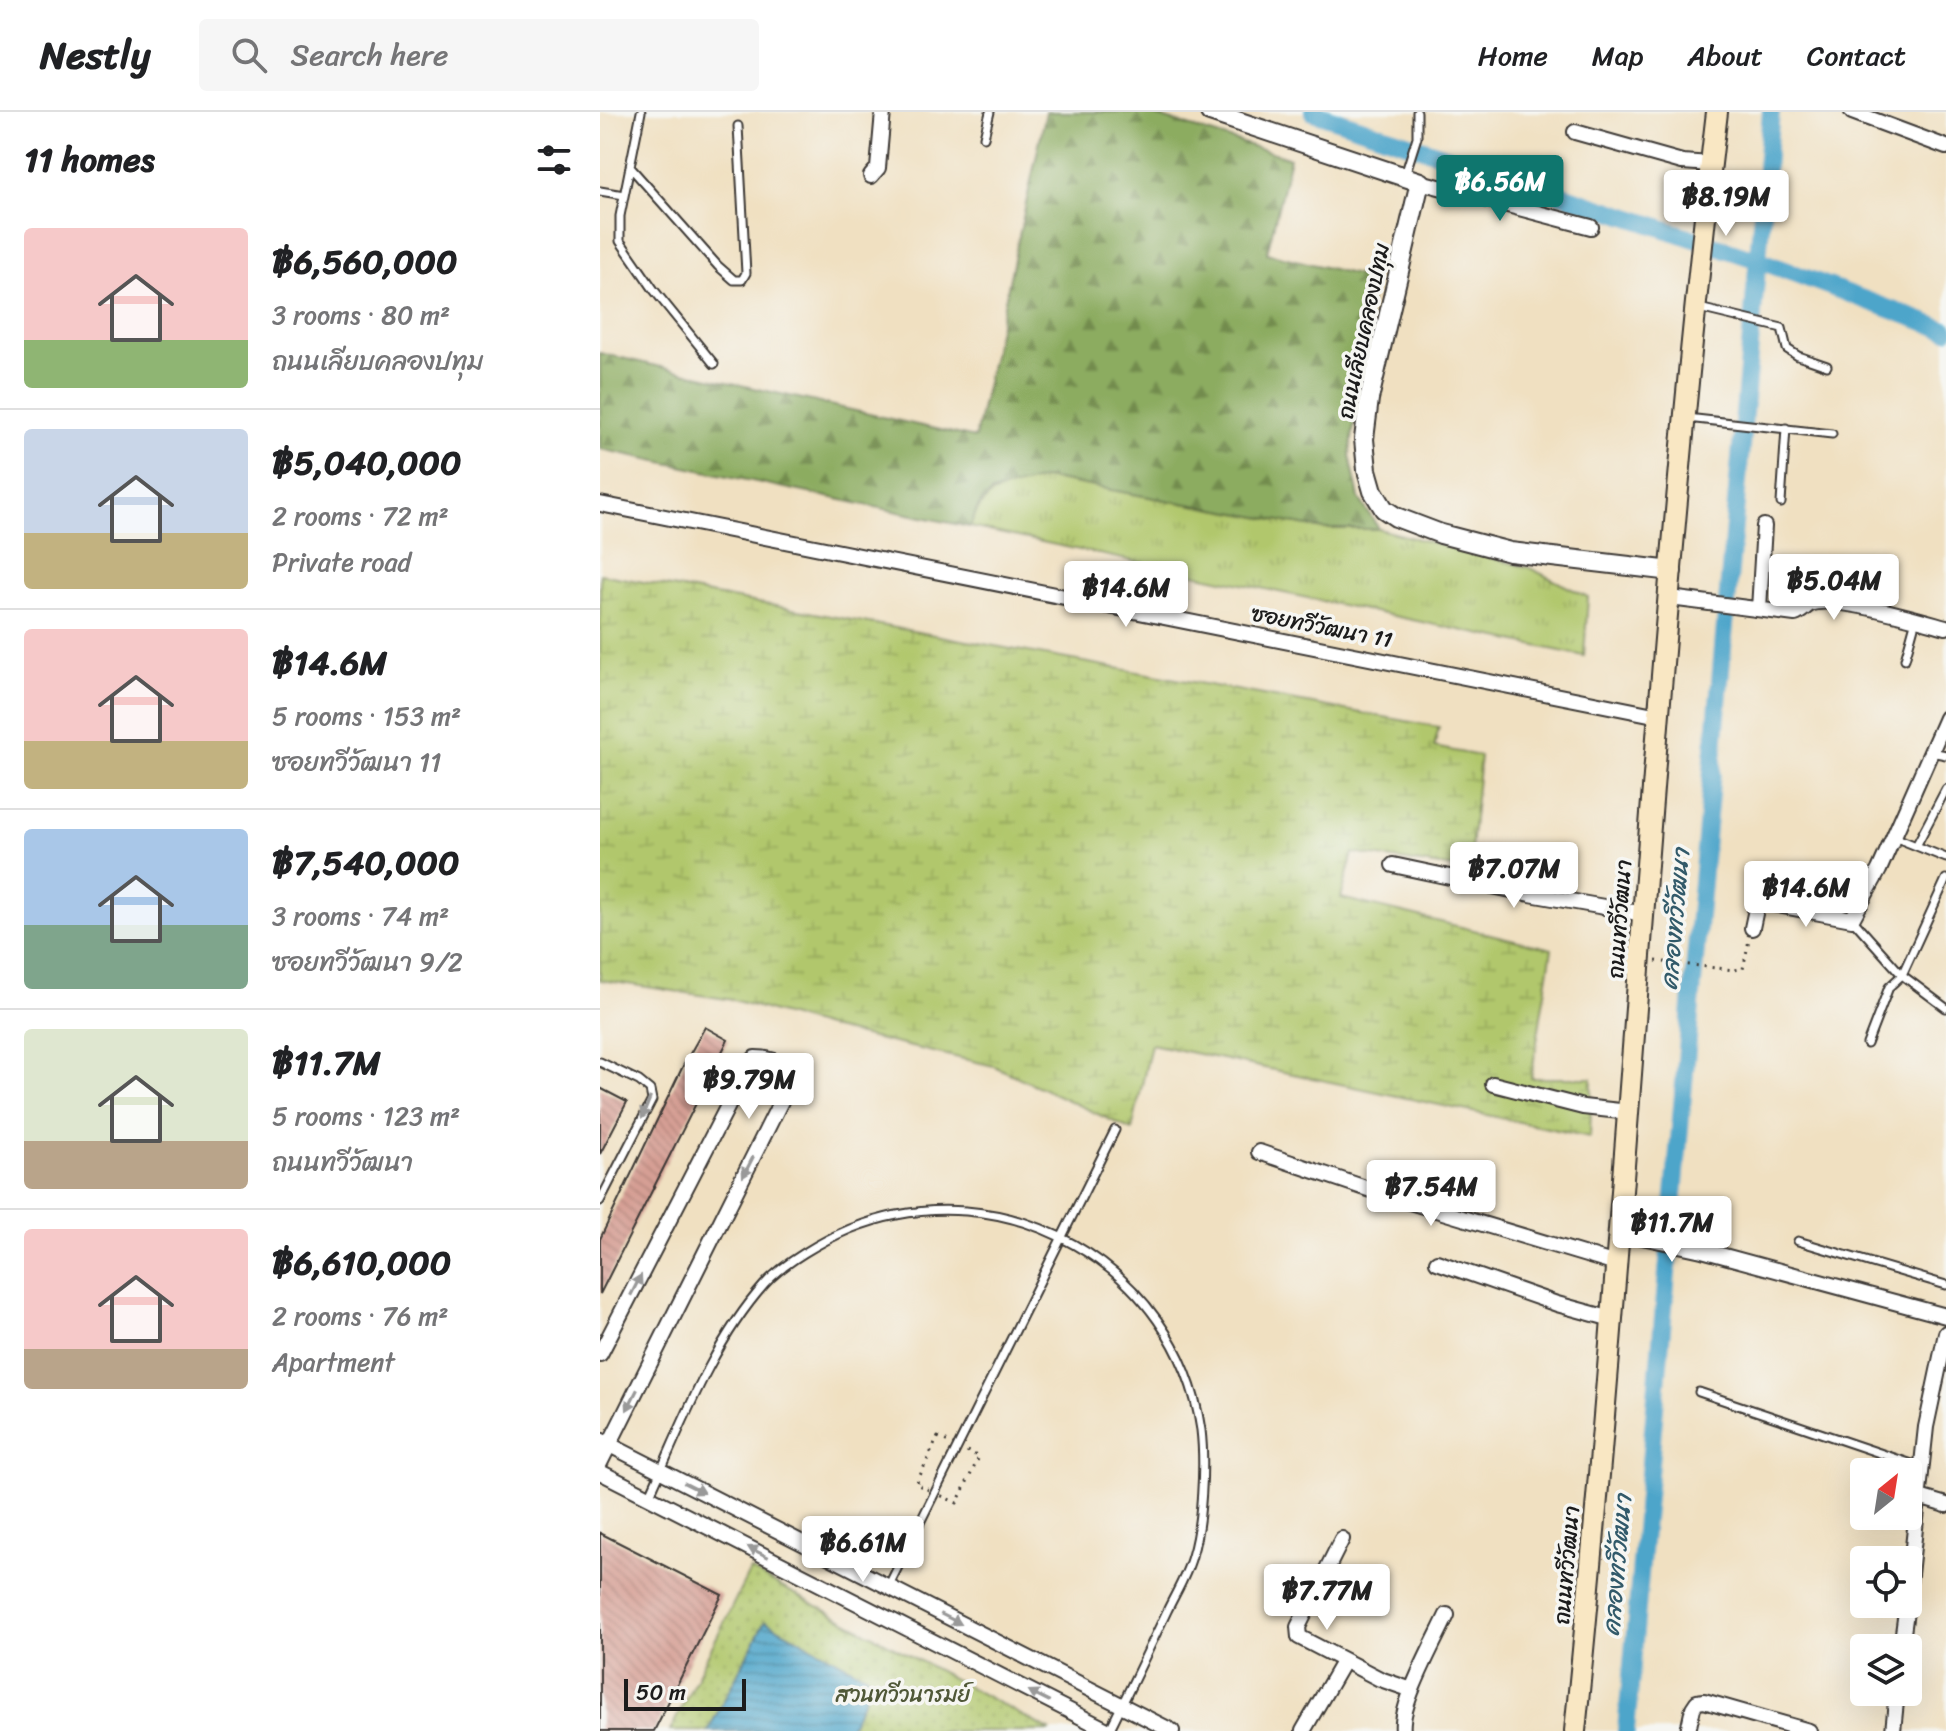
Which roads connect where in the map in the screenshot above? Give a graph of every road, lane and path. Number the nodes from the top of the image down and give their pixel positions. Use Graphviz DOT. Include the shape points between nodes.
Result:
graph roads {
  1 [pos="641,112"];
  2 [pos="883,112"];
  3 [pos="990,112"];
  4 [pos="1417,112"];
  5 [pos="1717,112"];
  6 [pos="1852,112"];
  7 [pos="1217,113"];
  8 [pos="738,126"];
  9 [pos="1575,132"];
  10 [pos="984,137"];
  11 [pos="1946,147"];
  12 [pos="1711,164"];
  13 [pos="631,168"];
  14 [pos="871,176"];
  15 [pos="1410,176"];
  16 [pos="600,191"];
  17 [pos="624,195"];
  18 [pos="1591,227"];
  19 [pos="1697,307"];
  20 [pos="714,364"];
  21 [pos="1827,366"];
  22 [pos="1686,418"];
  23 [pos="1786,428"];
  24 [pos="1832,434"];
  25 [pos="1781,503"];
  26 [pos="600,504"];
  27 [pos="1764,526"];
  28 [pos="1672,571"];
  29 [pos="1670,598"];
  30 [pos="1759,609"];
  31 [pos="1916,619"];
  32 [pos="1946,627"];
  33 [pos="1905,659"];
  34 [pos="1659,716"];
  35 [pos="1946,718"];
  36 [pos="1939,753"];
  37 [pos="1946,789"];
  38 [pos="1894,837"];
  39 [pos="1916,846"];
  40 [pos="1946,858"];
  41 [pos="1393,865"];
  42 [pos="1946,879"];
  43 [pos="1644,914"];
  44 [pos="1852,919"];
  45 [pos="1752,928"];
  46 [pos="1658,961"];
  47 [pos="1902,975"];
  48 [pos="1946,1008"];
  49 [pos="1867,1044"];
  50 [pos="600,1062"];
  51 [pos="1493,1084"];
  52 [pos="1629,1112"];
  53 [pos="1115,1130"];
  54 [pos="1259,1152"];
  55 [pos="600,1201"];
  56 [pos="1619,1232"];
  57 [pos="1062,1237"];
  58 [pos="1798,1241"];
  59 [pos="1437,1262"];
  60 [pos="1616,1264"];
  61 [pos="1946,1285"];
  62 [pos="1946,1316"];
  63 [pos="1612,1319"];
  64 [pos="1946,1333"];
  65 [pos="600,1354"];
  66 [pos="1699,1392"];
  67 [pos="605,1442"];
  68 [pos="1894,1458"];
  69 [pos="1922,1459"];
  70 [pos="600,1463"];
  71 [pos="661,1471"];
  72 [pos="600,1472"];
  73 [pos="649,1497"];
  74 [pos="1922,1498"];
  75 [pos="1946,1505"];
  76 [pos="1342,1539"];
  77 [pos="888,1587"];
  78 [pos="1447,1615"];
  79 [pos="1343,1662"];
  80 [pos="1412,1690"];
  81 [pos="1121,1706"];
  82 [pos="1896,1706"];
  83 [pos="1109,1731"];
  84 [pos="1172,1731"];
  85 [pos="1303,1731"];
  86 [pos="1403,1731"];
  87 [pos="1575,1731"];
  88 [pos="1688,1731"];
  89 [pos="1809,1731"];
  90 [pos="1893,1731"];
  1 -- 13 [label="lane"];
  2 -- 14 [label="street" via="878,168"];
  3 -- 10 [label="lane"];
  4 -- 15 [label="lane"];
  5 -- 12 [label="main road, ถนนทวีวัฒนา"];
  6 -- 11 [label="street"];
  7 -- 15 [label="street"];
  8 -- 13 [label="lane" via="746,273 742,280 734,280 718,266"];
  9 -- 12 [label="street" via="1682,162"];
  12 -- 19 [label="main road, ถนนทวีวัฒนา"];
  13 -- 17 [label="lane"];
  15 -- 18 [label="street"];
  15 -- 28 [label="street, ถนนเลียบคลองปทุม" via="1364,439 1367,470 1384,509 1441,534 1510,552"];
  16 -- 17 [label="lane"];
  17 -- 20 [label="lane" via="620,241"];
  19 -- 21 [label="lane" via="1782,328 1787,349"];
  19 -- 22 [label="main road, ถนนทวีวัฒนา"];
  22 -- 23 [label="lane"];
  22 -- 28 [label="main road, ถนนทวีวัฒนา"];
  23 -- 24 [label="lane"];
  23 -- 25 [label="lane"];
  26 -- 34 [label="street, ซอยทวีวัฒนา 11"];
  27 -- 30 [label="street"];
  28 -- 29 [label="main road, ถนนทวีวัฒนา"];
  29 -- 30 [label="street"];
  29 -- 34 [label="main road, ถนนทวีวัฒนา"];
  30 -- 31 [label="street" via="1795,614 1812,603 1838,603"];
  31 -- 32 [label="street"];
  31 -- 33 [label="lane"];
  34 -- 43 [label="main road, ถนนทวีวัฒนา"];
  35 -- 36 [label="street"];
  36 -- 38 [label="street"];
  37 -- 39 [label="lane"];
  38 -- 39 [label="lane"];
  38 -- 44 [label="street"];
  39 -- 40 [label="lane"];
  41 -- 43 [label="street"];
  42 -- 47 [label="lane"];
  43 -- 52 [label="main road, ถนนทวีวัฒนา"];
  44 -- 45 [label="street" via="1762,902"];
  44 -- 47 [label="lane"];
  45 -- 46 [label="path" via="1743,969"];
  47 -- 48 [label="lane"];
  47 -- 49 [label="lane" via="1889,987"];
  50 -- 55 [label="lane, one-way" via="639,1081 652,1100"];
  51 -- 52 [label="street" via="1583,1107"];
  52 -- 56 [label="main road, ถนนทวีวัฒนา"];
  53 -- 57 [label="lane"];
  54 -- 60 [label="street"];
  56 -- 60 [label="main road, ถนนทวีวัฒนา"];
  56 -- 62 [label="street"];
  57 -- 71 [label="lane" via="1006,1216 945,1209 877,1218 823,1240 765,1283 717,1351"];
  57 -- 77 [label="lane"];
  57 -- 81 [label="lane" via="1098,1259 1159,1322 1183,1366 1200,1429 1203,1473 1192,1556"];
  58 -- 61 [label="lane"];
  59 -- 63 [label="street"];
  60 -- 63 [label="main road, ถนนทวีวัฒนา"];
  63 -- 87 [label="main road, ถนนทวีวัฒนา"];
  64 -- 69 [label="street"];
  65 -- 67 [label="street, one-way" via="748,1067 755,1058 784,1066 791,1081"];
  66 -- 68 [label="lane"];
  67 -- 70 [label="street"];
  67 -- 71 [label="street"];
  71 -- 73 [label="lane"];
  71 -- 77 [label="street, one-way"];
  72 -- 73 [label="street"];
  83 -- 73 [label="street, one-way"];
  74 -- 75 [label="street"];
  76 -- 79 [label="street" via="1298,1627 1299,1637"];
  77 -- 81 [label="street, one-way"];
  78 -- 80 [label="street"];
  79 -- 80 [label="street"];
  79 -- 85 [label="street"];
  80 -- 86 [label="street"];
  81 -- 83 [label="lane"];
  81 -- 84 [label="street"];
  82 -- 90 [label="street"];
  88 -- 89 [label="street" via="1693,1708 1704,1701"];
}
